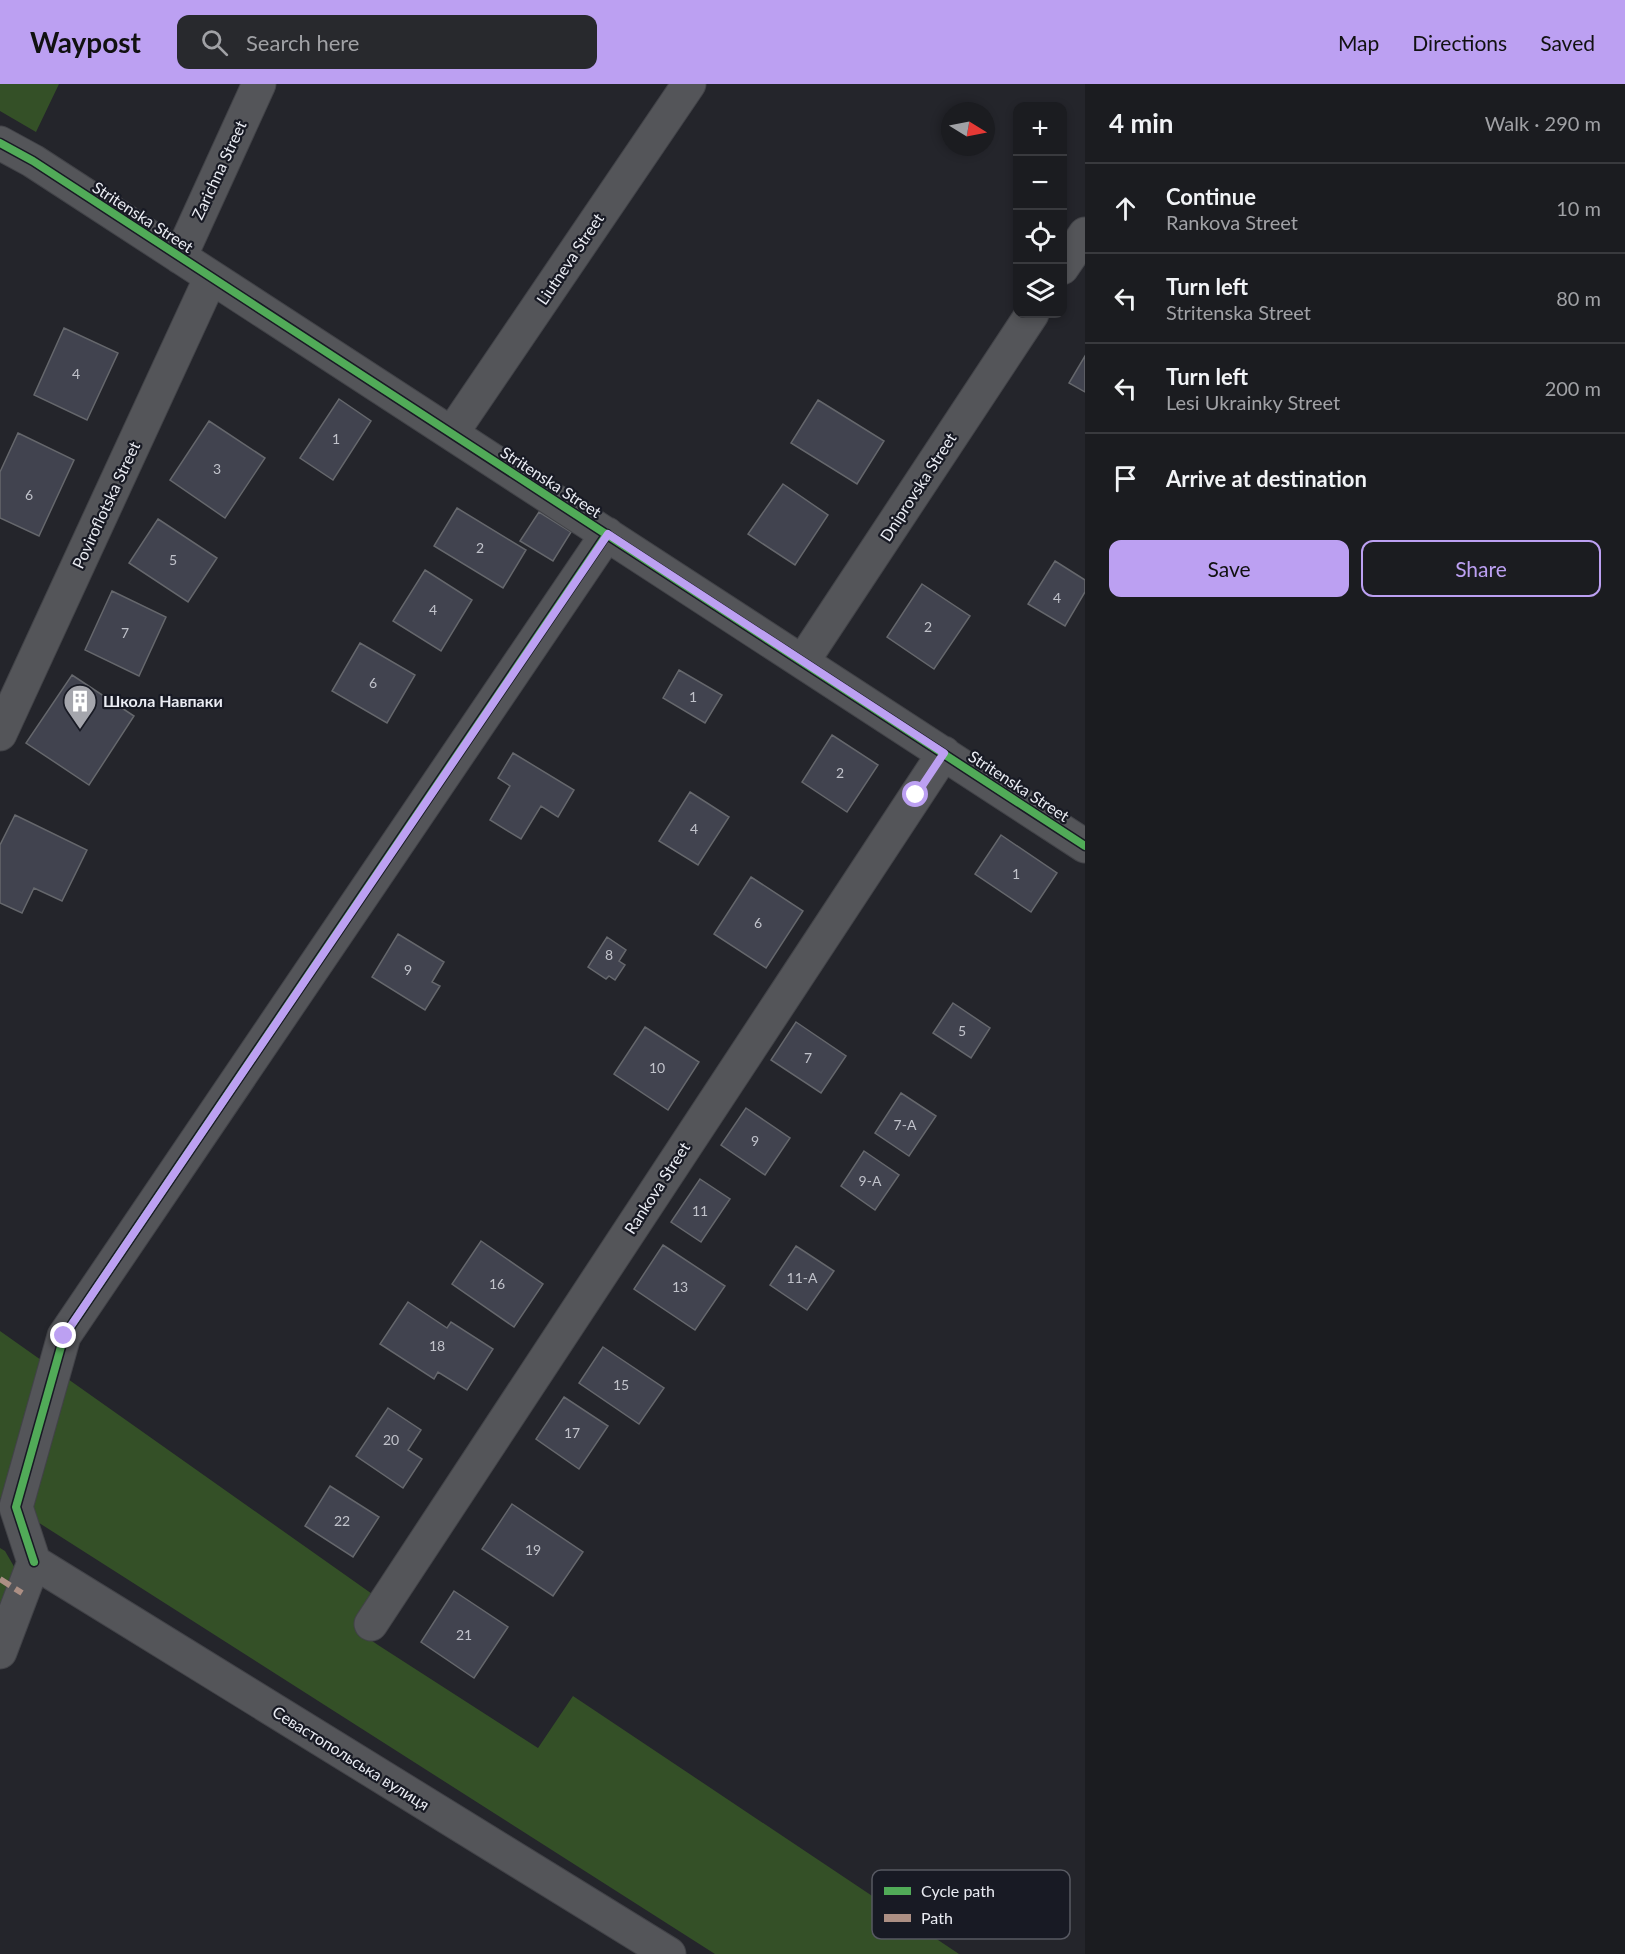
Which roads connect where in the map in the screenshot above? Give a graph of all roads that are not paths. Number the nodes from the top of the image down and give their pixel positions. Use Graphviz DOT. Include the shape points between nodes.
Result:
graph roads {
  1 [pos="259,84"];
  2 [pos="689,84"];
  3 [pos="0,143"];
  4 [pos="1085,234"];
  5 [pos="180,257"];
  6 [pos="1065,264"];
  7 [pos="211,277"];
  8 [pos="1029,318"];
  9 [pos="452,433"];
  10 [pos="608,534"];
  11 [pos="803,661"];
  12 [pos="0,734"];
  13 [pos="944,753"];
  14 [pos="1085,846"];
  15 [pos="34,1562"];
  16 [pos="371,1624"];
  17 [pos="0,1652"];
  18 [pos="669,1954"];
  1 -- 5 [label="street, Zarichna Street"];
  2 -- 9 [label="street, Liutneva Street"];
  3 -- 5 [label="street, Stritenska Street"];
  4 -- 6 [label="street"];
  5 -- 7 [label="street, Stritenska Street"];
  7 -- 9 [label="street, Stritenska Street"];
  7 -- 12 [label="street, Poviroflotska Street"];
  8 -- 11 [label="street, Dniprovska Street"];
  9 -- 10 [label="street, Stritenska Street"];
  10 -- 11 [label="street, Stritenska Street"];
  10 -- 15 [label="street" via="64,1336 16,1507"];
  11 -- 13 [label="street, Stritenska Street"];
  13 -- 14 [label="street, Stritenska Street"];
  13 -- 16 [label="street, Rankova Street"];
  15 -- 17 [label="street"];
  15 -- 18 [label="street, Севастопольська вулиця"];
}
